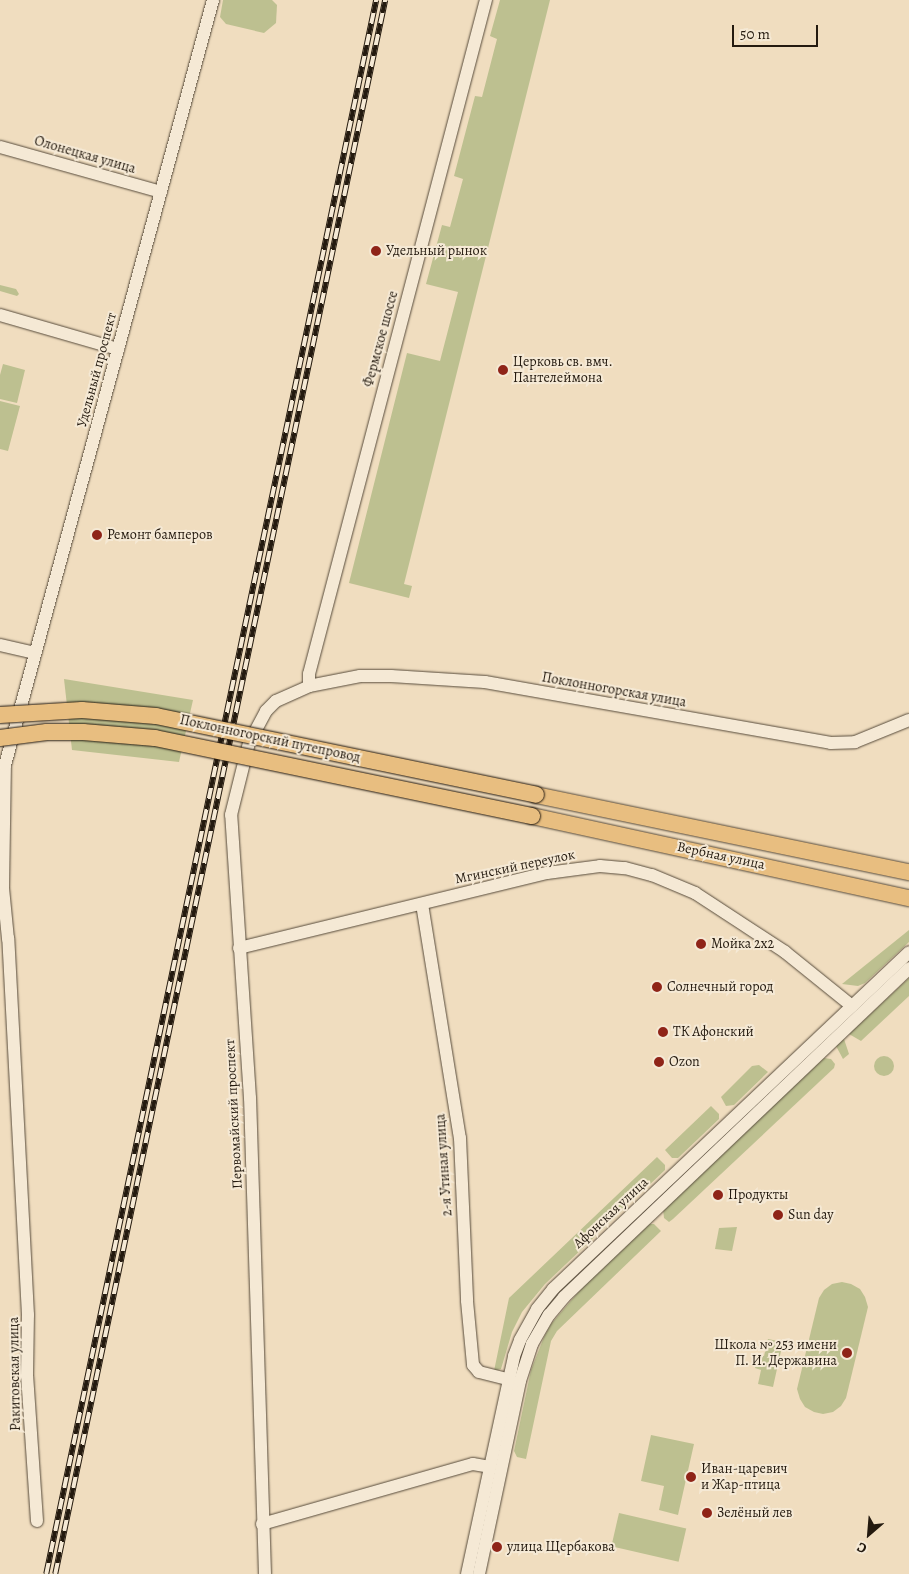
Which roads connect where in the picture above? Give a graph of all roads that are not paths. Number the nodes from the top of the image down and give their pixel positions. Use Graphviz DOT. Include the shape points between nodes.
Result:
graph roads {
  1 [pos="213,0"];
  2 [pos="486,0"];
  3 [pos="0,147"];
  4 [pos="161,192"];
  5 [pos="0,314"];
  6 [pos="118,349"];
  7 [pos="0,645"];
  8 [pos="35,653"];
  9 [pos="310,686"];
  10 [pos="0,715"];
  11 [pos="909,720"];
  12 [pos="5,743"];
  13 [pos="3,766"];
  14 [pos="536,795"];
  15 [pos="532,816"];
  16 [pos="909,872"];
  17 [pos="909,898"];
  18 [pos="422,904"];
  19 [pos="239,948"];
  20 [pos="909,952"];
  21 [pos="909,968"];
  22 [pos="852,1006"];
  23 [pos="508,1379"];
  24 [pos="490,1467"];
  25 [pos="37,1521"];
  26 [pos="262,1524"];
  27 [pos="265,1574"];
  28 [pos="467,1574"];
  29 [pos="479,1574"];
  1 -- 4 [label="street, Удельный проспект"];
  2 -- 9 [label="street, Фермское шоссе" via="308,674"];
  3 -- 4 [label="street, Олонецкая улица"];
  4 -- 6 [label="street, Удельный проспект"];
  5 -- 6 [label="street"];
  6 -- 8 [label="street, Удельный проспект"];
  7 -- 8 [label="street"];
  8 -- 12 [label="street, Удельный проспект"];
  9 -- 11 [label="street, Поклонногорская улица" via="360,676 484,682 832,743 855,742"];
  9 -- 19 [label="street, Первомайский проспект" via="276,701 266,711 249,743 231,815"];
  10 -- 14 [label="main road, Поклонногорский путепровод, bridge" via="82,710 156,716"];
  12 -- 13 [label="street, Ракитовская улица"];
  12 -- 15 [label="main road, Поклонногорский путепровод, bridge" via="47,732 155,738"];
  13 -- 25 [label="street, Ракитовская улица" via="3,888"];
  14 -- 16 [label="main road, Вербная улица"];
  15 -- 17 [label="main road, Вербная улица"];
  18 -- 19 [label="street, Мгинский переулок"];
  18 -- 22 [label="street, Мгинский переулок" via="547,872 600,866 625,868 696,893 785,952"];
  18 -- 23 [label="street, 2-я Утиная улица" via="460,1138 473,1366 479,1372"];
  19 -- 26 [label="street, Первомайский проспект" via="250,1098"];
  20 -- 22 [label="street, Афонская улица"];
  21 -- 29 [label="street, Афонская улица" via="564,1297 549,1315 532,1344 520,1381"];
  22 -- 23 [label="street, Афонская улица" via="553,1289 537,1309 520,1340"];
  23 -- 24 [label="street, Афонская улица"];
  24 -- 26 [label="street" via="473,1464"];
  24 -- 28 [label="street, Афонская улица"];
  26 -- 27 [label="street, Первомайский проспект"];
}
